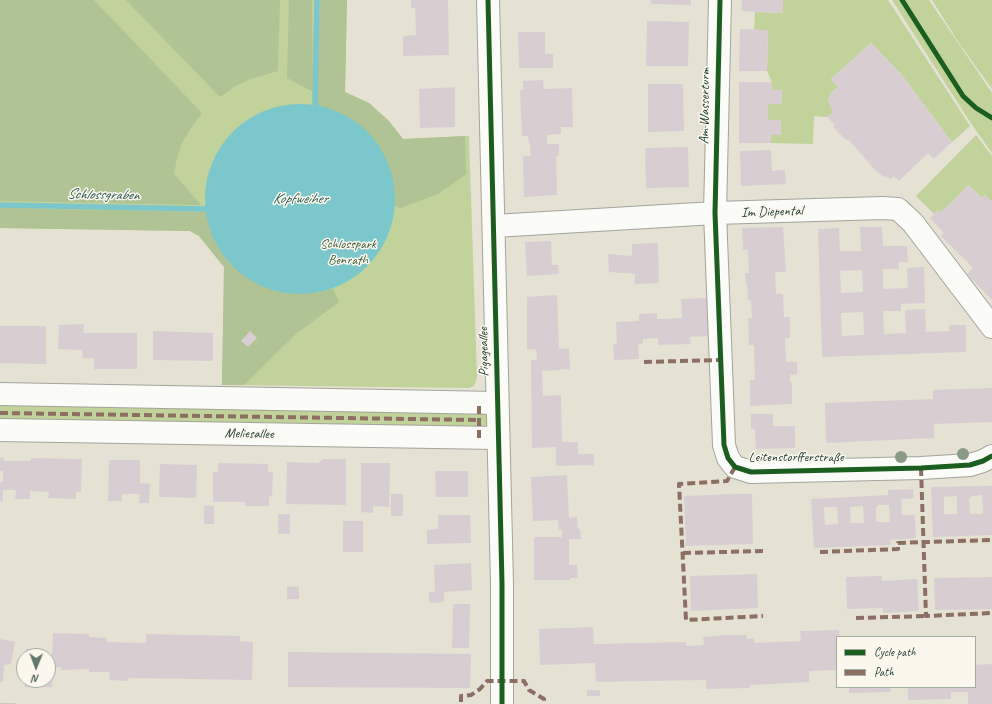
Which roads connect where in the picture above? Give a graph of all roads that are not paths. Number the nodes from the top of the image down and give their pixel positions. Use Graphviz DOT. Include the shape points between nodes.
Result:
graph roads {
  1 [pos="488,0"];
  2 [pos="720,0"];
  3 [pos="715,213"];
  4 [pos="494,226"];
  5 [pos="992,327"];
  6 [pos="0,394"];
  7 [pos="497,403"];
  8 [pos="0,430"];
  9 [pos="497,438"];
  10 [pos="992,456"];
  11 [pos="502,704"];
  1 -- 4 [label="street, Pigageallee"];
  2 -- 3 [label="street, Am Wasserturm"];
  3 -- 4 [label="street, Im Diepental"];
  3 -- 5 [label="street, Im Diepental" via="898,209 914,223"];
  3 -- 10 [label="street, Leitenstorfferstraße" via="724,446 728,458 735,467 751,472 921,468 970,465"];
  4 -- 7 [label="street, Pigageallee"];
  6 -- 7 [label="street"];
  7 -- 9 [label="street, Pigageallee"];
  8 -- 9 [label="street, Meliesallee"];
  9 -- 11 [label="street, Pigageallee" via="502,583"];
}
